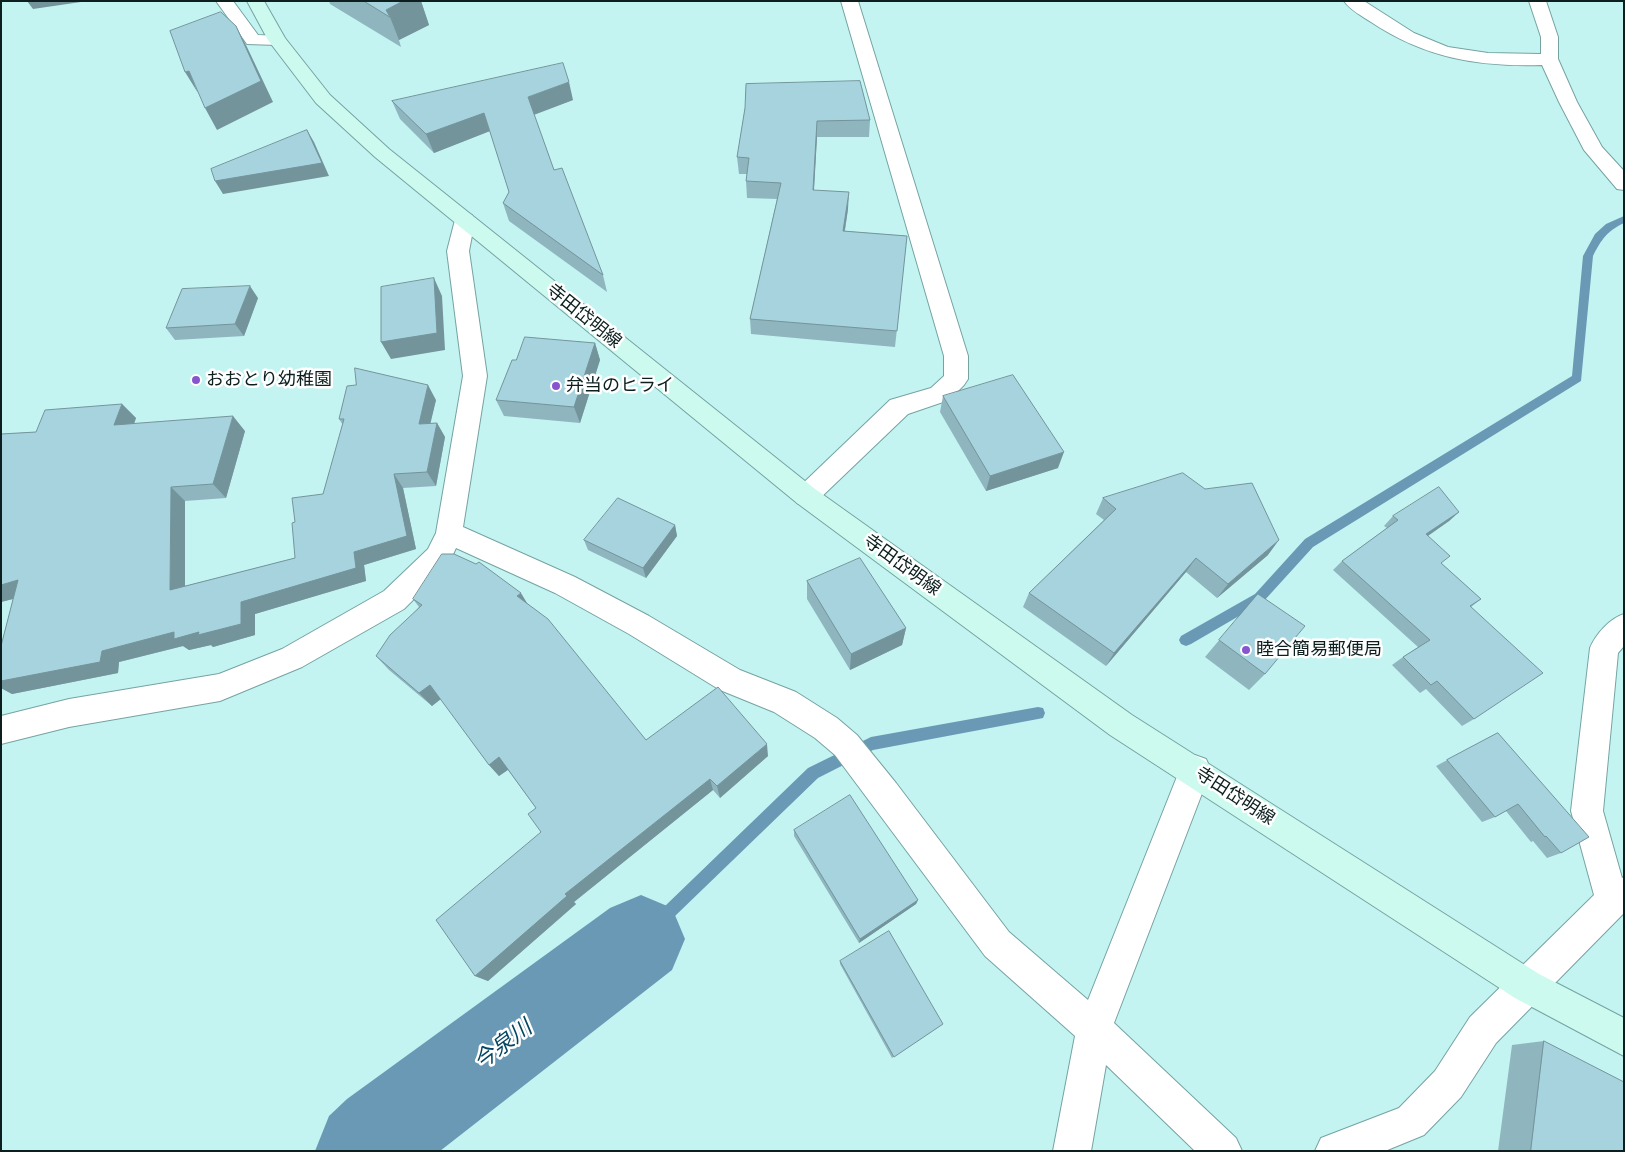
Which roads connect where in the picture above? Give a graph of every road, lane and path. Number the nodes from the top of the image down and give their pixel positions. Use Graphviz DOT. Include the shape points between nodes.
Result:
graph roads {
  1 [pos="224,1"];
  2 [pos="255,1"];
  3 [pos="848,1"];
  4 [pos="1352,1"];
  5 [pos="1537,1"];
  6 [pos="277,40"];
  7 [pos="1549,59"];
  8 [pos="1624,184"];
  9 [pos="466,220"];
  10 [pos="806,496"];
  11 [pos="449,533"];
  12 [pos="1624,626"];
  13 [pos="1,730"];
  14 [pos="1194,770"];
  15 [pos="1618,898"];
  16 [pos="1527,986"];
  17 [pos="1094,1029"];
  18 [pos="1624,1038"];
  19 [pos="1072,1151"];
  20 [pos="1223,1151"];
  21 [pos="1334,1151"];
  1 -- 6 [label="street" via="253,40"];
  2 -- 6 [label="main road, 寺田岱明線"];
  3 -- 10 [label="street" via="956,356 956,379 940,394 899,407"];
  4 -- 7 [label="street" via="1428,46 1462,55 1517,61"];
  5 -- 7 [label="street" via="1550,38"];
  6 -- 9 [label="main road, 寺田岱明線" via="323,99 382,153"];
  7 -- 8 [label="street" via="1594,150"];
  9 -- 10 [label="main road, 寺田岱明線"];
  9 -- 11 [label="street" via="458,251 475,376"];
  10 -- 14 [label="main road, 寺田岱明線" via="1121,725"];
  11 -- 13 [label="street" via="438,556 394,600 292,658 220,687 69,713"];
  11 -- 17 [label="street" via="565,585 730,680 785,702 826,728 846,746 885,794 997,944"];
  12 -- 15 [label="street" via="1604,648 1587,811"];
  14 -- 16 [label="main road, 寺田岱明線"];
  14 -- 17 [label="street"];
  15 -- 16 [label="street"];
  16 -- 18 [label="main road, 寺田岱明線"];
  16 -- 21 [label="street" via="1483,1030 1448,1084 1411,1122"];
  17 -- 19 [label="street"];
  17 -- 20 [label="street"];
}
